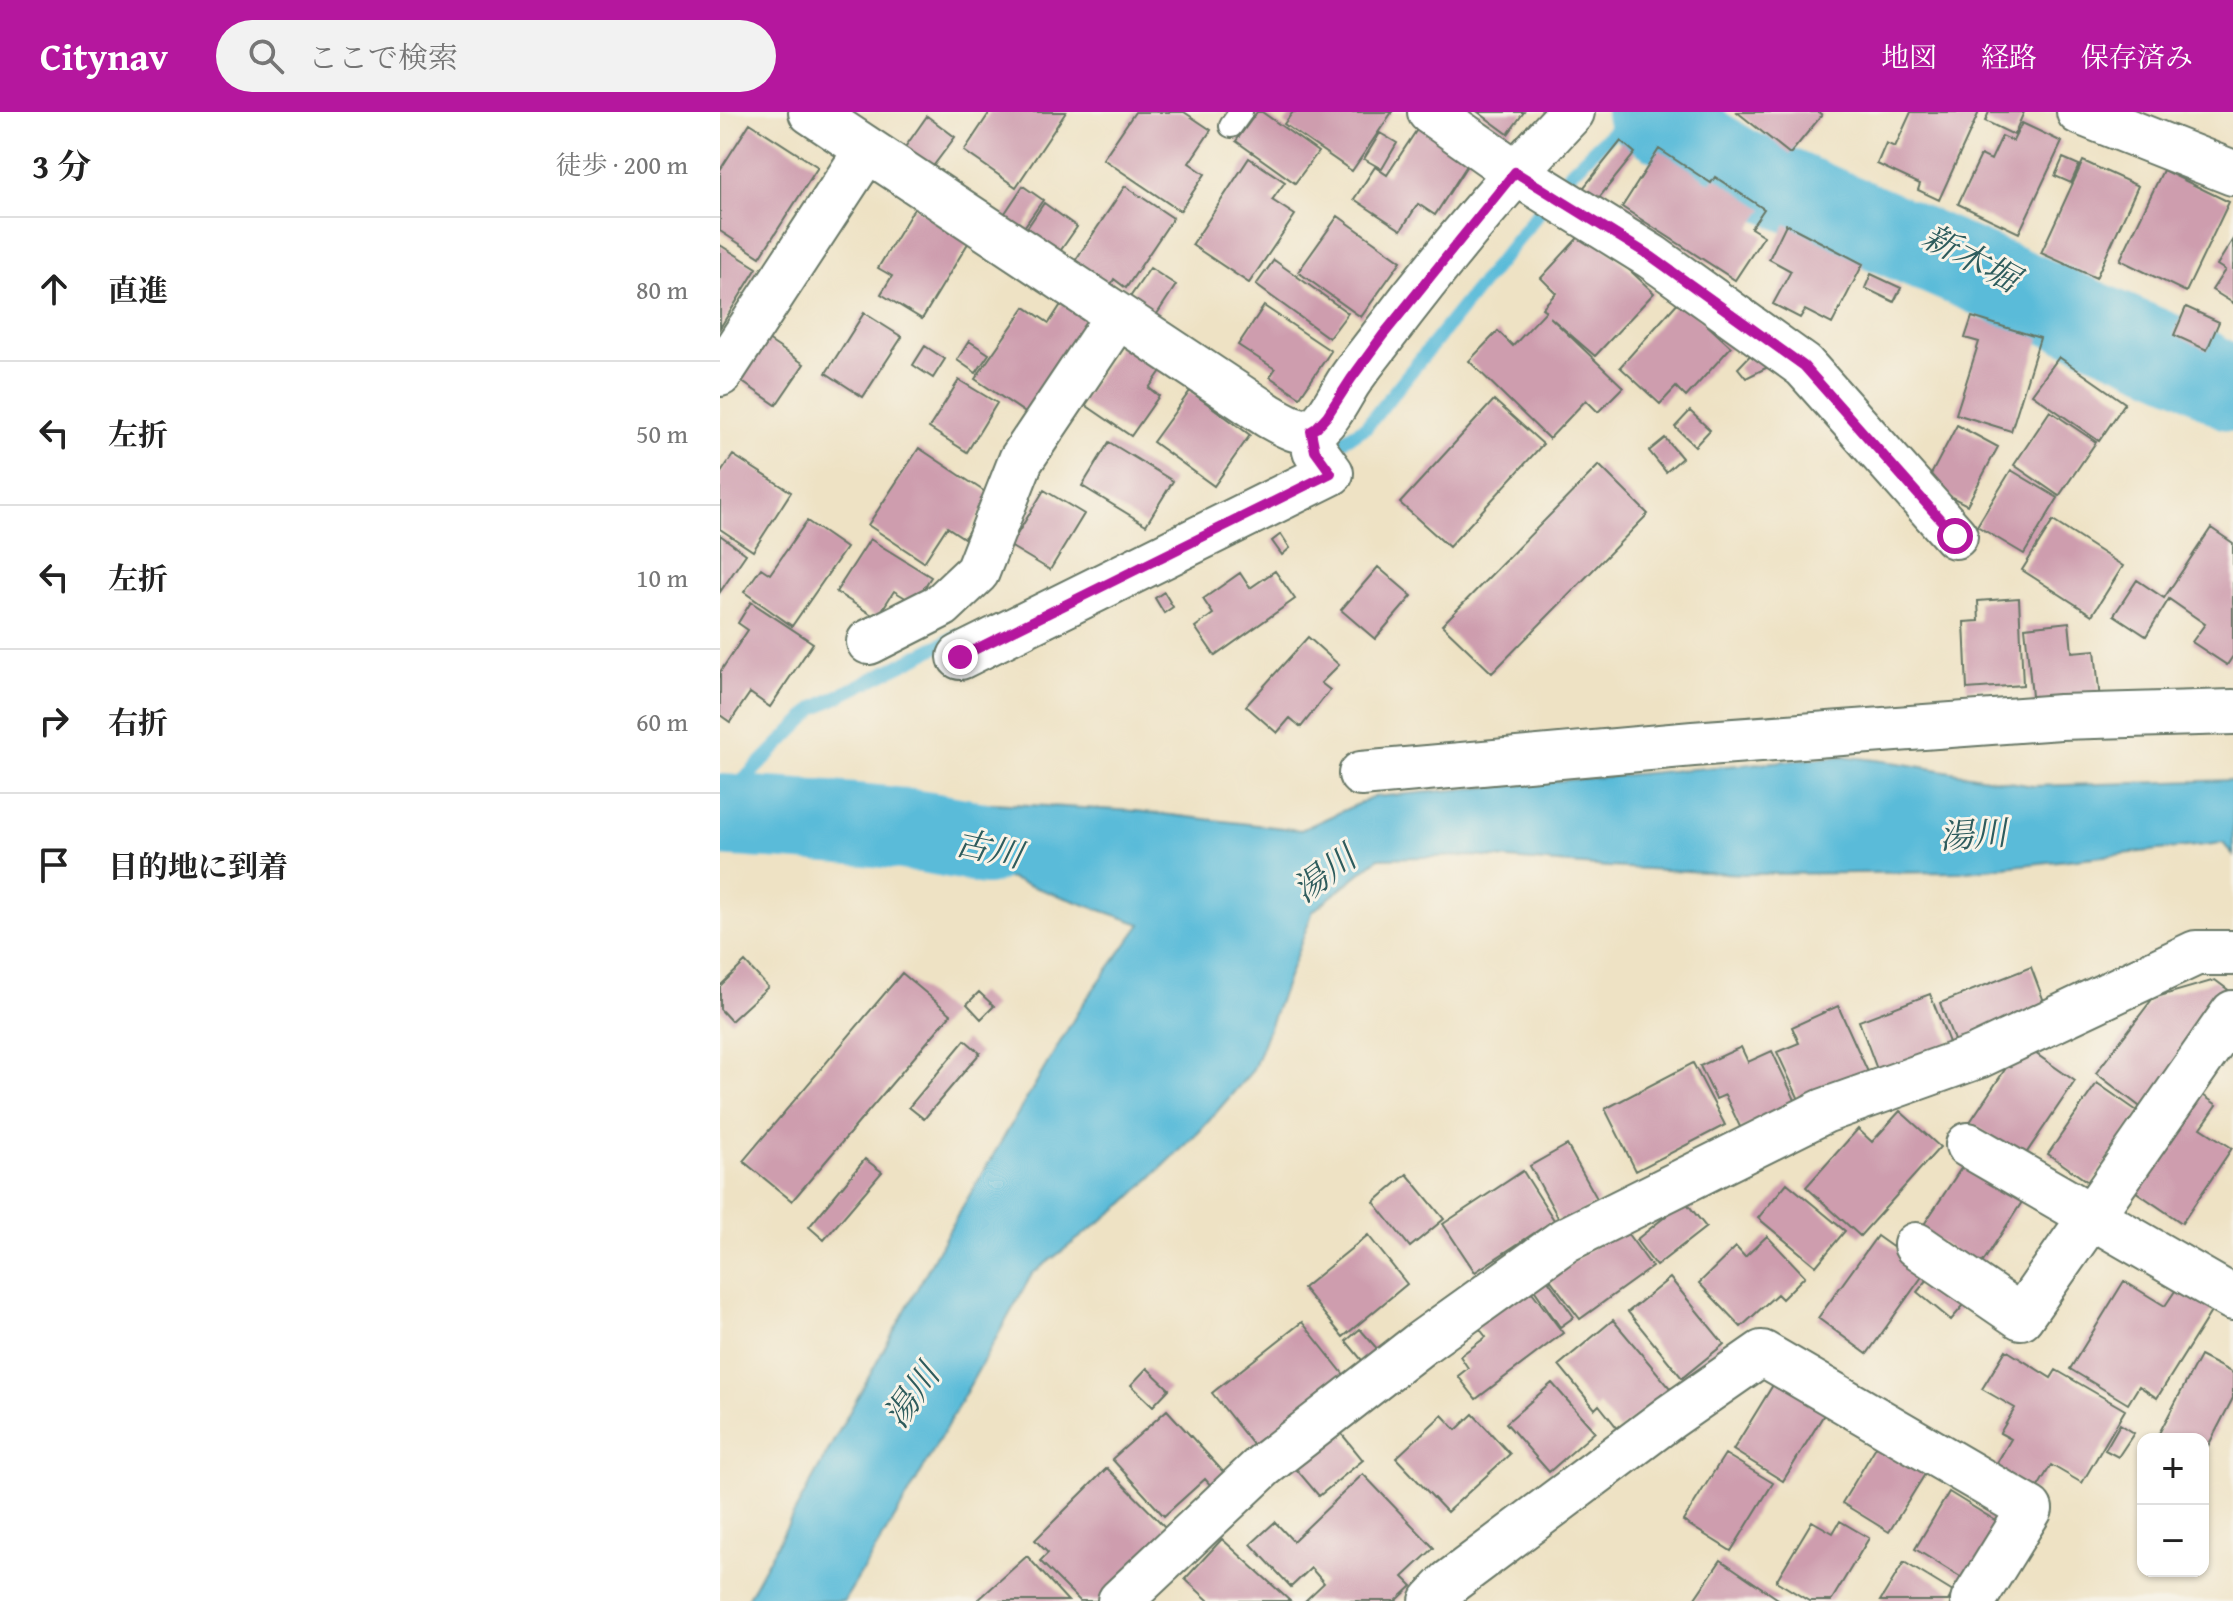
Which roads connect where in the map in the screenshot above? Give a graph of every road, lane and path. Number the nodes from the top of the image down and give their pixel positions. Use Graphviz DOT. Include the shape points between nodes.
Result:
graph roads {
  1 [pos="811,112"];
  2 [pos="1430,112"];
  3 [pos="1572,112"];
  4 [pos="2079,112"];
  5 [pos="867,150"];
  6 [pos="1515,172"];
  7 [pos="2233,173"];
  8 [pos="1117,317"];
  9 [pos="720,374"];
  10 [pos="1311,431"];
  11 [pos="1955,536"];
  12 [pos="869,642"];
  13 [pos="960,657"];
  14 [pos="2233,712"];
  15 [pos="1361,774"];
  16 [pos="2233,953"];
  17 [pos="2233,1013"];
  18 [pos="1968,1145"];
  19 [pos="2092,1215"];
  20 [pos="1916,1245"];
  21 [pos="2233,1298"];
  22 [pos="1454,1595"];
  23 [pos="1120,1601"];
  24 [pos="1973,1601"];
  1 -- 5 [label="street"];
  2 -- 6 [label="street"];
  3 -- 6 [label="street"];
  4 -- 7 [label="street"];
  5 -- 8 [label="street"];
  5 -- 9 [label="street"];
  6 -- 10 [label="street"];
  6 -- 11 [label="street" via="1652,257 1804,366"];
  8 -- 10 [label="street" via="1269,416"];
  8 -- 12 [label="street" via="1021,460 977,572 942,605"];
  10 -- 13 [label="street" via="1315,451 1331,473"];
  14 -- 15 [label="street" via="2028,719"];
  16 -- 23 [label="street" via="2196,953 1978,1056 1824,1111 1565,1240 1263,1466"];
  17 -- 19 [label="street"];
  18 -- 19 [label="street"];
  19 -- 20 [label="street" via="2021,1317"];
  19 -- 21 [label="street"];
  22 -- 24 [label="street" via="1670,1417 1762,1353 2030,1509"];
}
